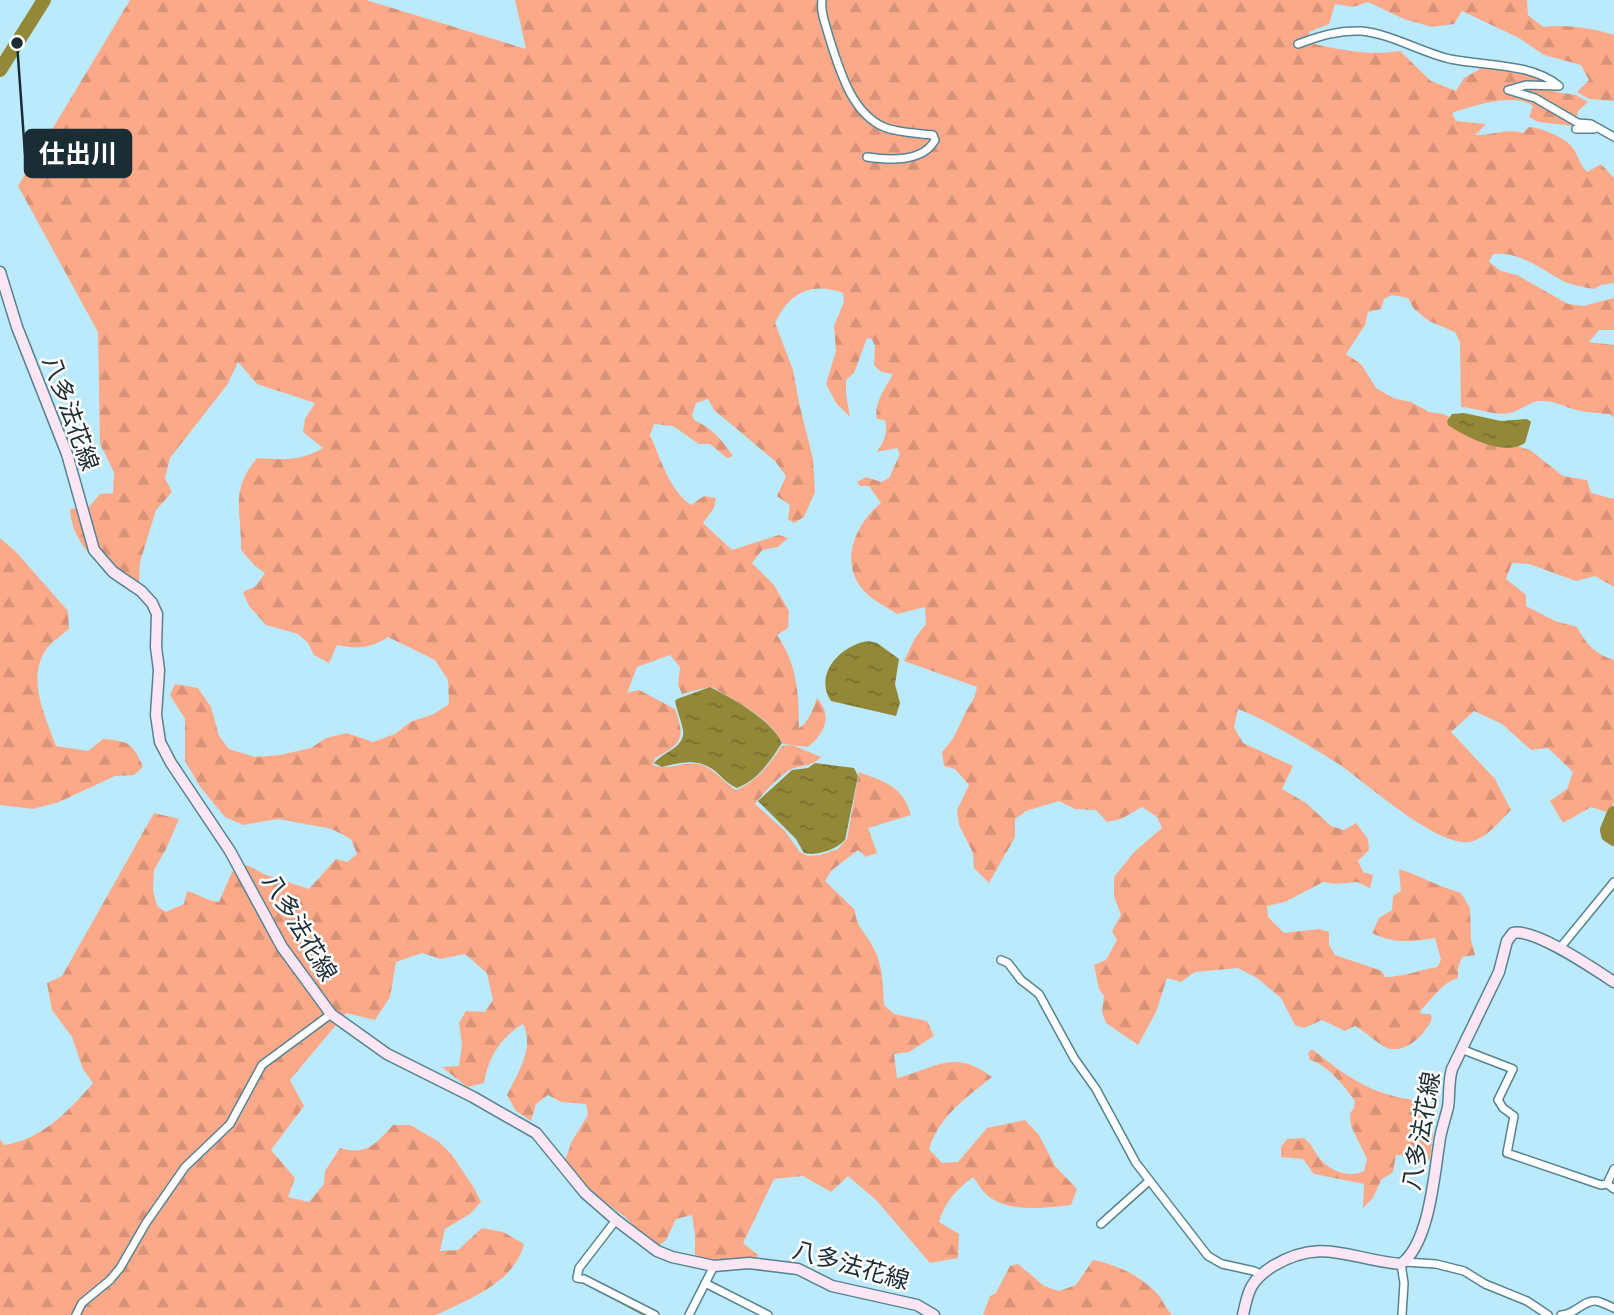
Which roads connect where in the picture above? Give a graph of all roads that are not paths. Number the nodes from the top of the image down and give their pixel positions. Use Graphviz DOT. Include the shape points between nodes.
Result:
graph roads {
  1 [pos="822,0"];
  2 [pos="1298,44"];
  3 [pos="1597,127"];
  4 [pos="1576,129"];
  5 [pos="1614,137"];
  6 [pos="867,157"];
  7 [pos="0,272"];
  8 [pos="1614,882"];
  9 [pos="1560,948"];
  10 [pos="1000,960"];
  11 [pos="1614,982"];
  12 [pos="331,1014"];
  13 [pos="1461,1049"];
  14 [pos="1614,1169"];
  15 [pos="1149,1181"];
  16 [pos="1610,1187"];
  17 [pos="616,1220"];
  18 [pos="1101,1224"];
  19 [pos="1403,1263"];
  20 [pos="714,1266"];
  21 [pos="1260,1275"];
  22 [pos="705,1283"];
  23 [pos="1614,1308"];
  24 [pos="76,1315"];
  25 [pos="655,1315"];
  26 [pos="689,1315"];
  27 [pos="768,1315"];
  28 [pos="934,1315"];
  29 [pos="1243,1315"];
  30 [pos="1402,1315"];
  31 [pos="1548,1315"];
  32 [pos="1561,1315"];
  1 -- 6 [label="street" via="839,69 861,108 886,128 933,135 935,140 916,155 892,161"];
  2 -- 3 [label="street" via="1339,31 1365,32 1450,59 1539,75 1559,86 1508,89 1535,98 1578,123"];
  3 -- 4 [label="street"];
  3 -- 5 [label="street"];
  7 -- 12 [label="main road, 八多法花線" via="67,454 94,550 113,572 141,591 157,614 160,742 230,851 282,947"];
  8 -- 9 [label="street"];
  9 -- 11 [label="main road, 八多法花線"];
  9 -- 13 [label="main road, 八多法花線" via="1527,933 1513,933"];
  10 -- 15 [label="street" via="1039,994"];
  12 -- 17 [label="main road, 八多法花線" via="387,1054 536,1133 586,1193"];
  12 -- 24 [label="street" via="262,1065 230,1124 185,1167 120,1268 82,1303"];
  13 -- 16 [label="street" via="1513,1069 1498,1100 1514,1116 1507,1153"];
  13 -- 19 [label="main road, 八多法花線" via="1449,1080 1425,1217 1412,1253"];
  14 -- 16 [label="street"];
  15 -- 18 [label="street"];
  15 -- 21 [label="street" via="1208,1256"];
  17 -- 20 [label="main road, 八多法花線" via="657,1251"];
  17 -- 25 [label="street" via="579,1268 577,1278"];
  19 -- 21 [label="main road" via="1322,1250 1297,1254"];
  19 -- 30 [label="street"];
  19 -- 31 [label="street" via="1464,1271"];
  20 -- 22 [label="street"];
  20 -- 28 [label="main road, 八多法花線" via="750,1263 799,1269 832,1286 917,1305"];
  21 -- 29 [label="main road" via="1250,1288"];
  22 -- 26 [label="street"];
  22 -- 27 [label="street"];
  23 -- 32 [label="street" via="1589,1302 1570,1315"];
}
